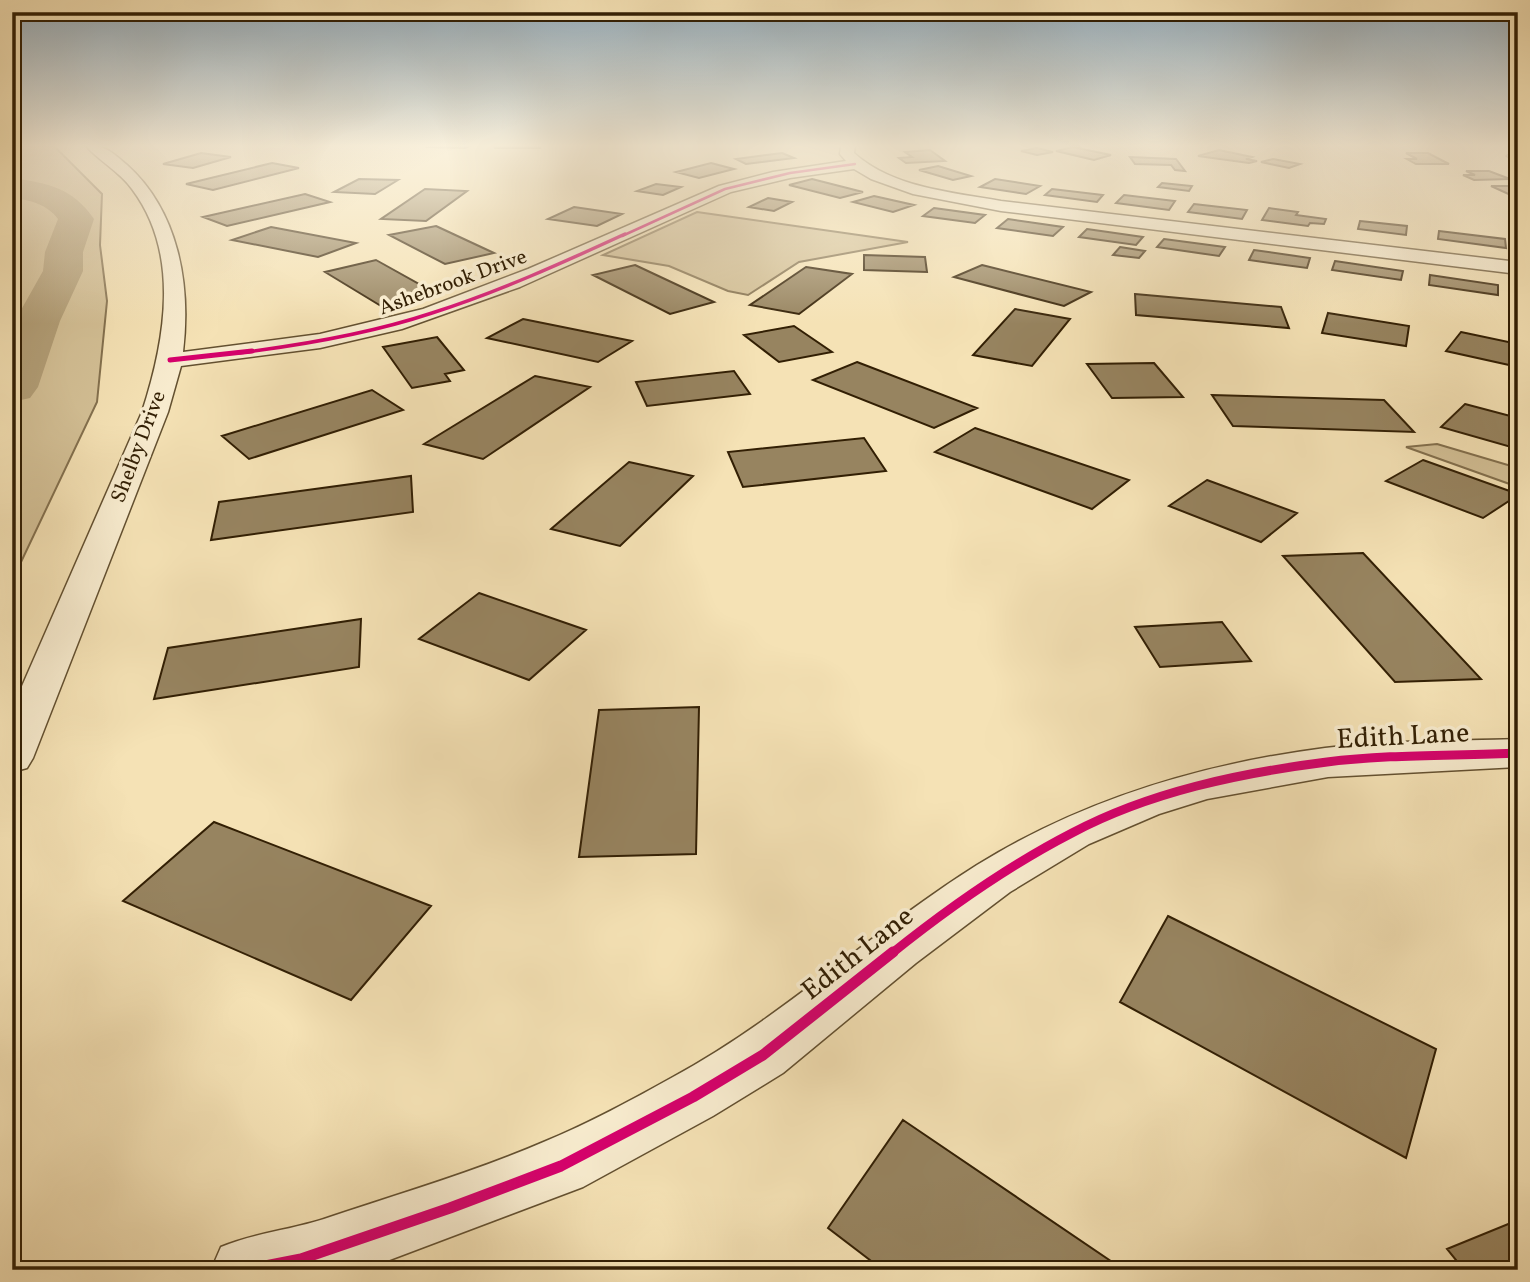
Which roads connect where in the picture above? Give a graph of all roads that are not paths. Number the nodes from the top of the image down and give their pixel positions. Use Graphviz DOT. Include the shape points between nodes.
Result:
graph roads {
  1 [pos="150,205"];
  2 [pos="690,205"];
  3 [pos="996,205"];
  4 [pos="1518,268"];
  5 [pos="170,360"];
  6 [pos="1518,753"];
  7 [pos="12,758"];
  8 [pos="244,1270"];
  1 -- 5 [label="street, Shelby Drive" via="169,251 175,303"];
  2 -- 5 [label="street, Ashebrook Drive" via="467,301 416,318 328,339"];
  3 -- 4 [label="street"];
  5 -- 7 [label="street, Shelby Drive" via="150,424"];
  6 -- 8 [label="street, Edith Lane" via="1328,762 1204,785 1143,803 1073,832 993,879 763,1055 573,1160 301,1259"];
}
